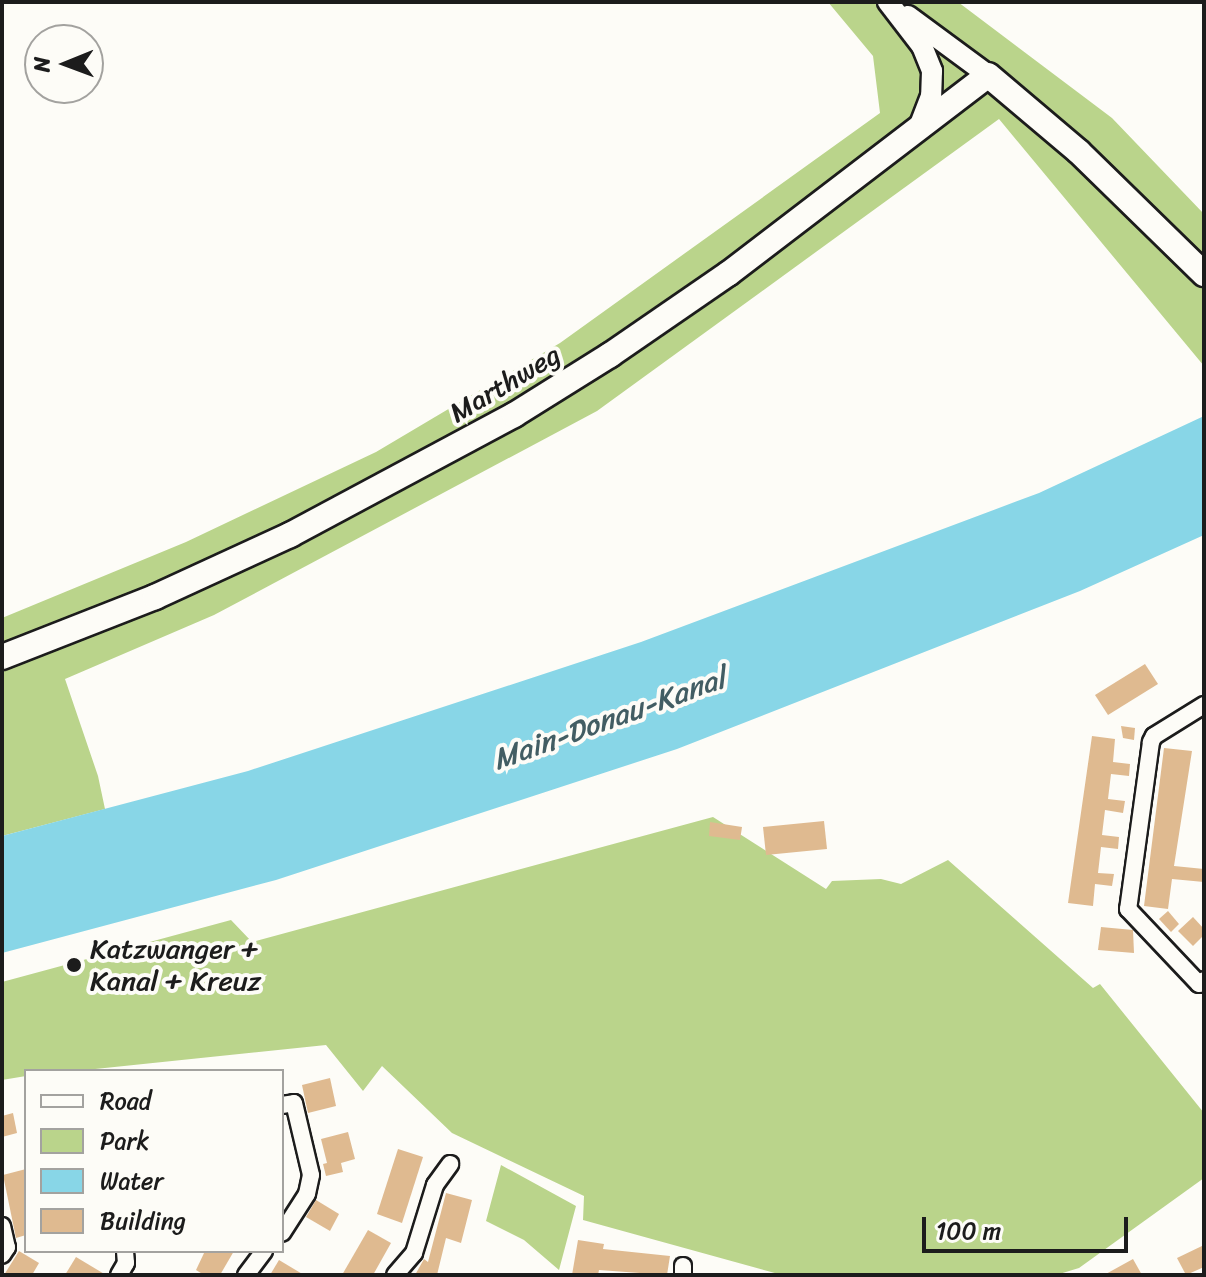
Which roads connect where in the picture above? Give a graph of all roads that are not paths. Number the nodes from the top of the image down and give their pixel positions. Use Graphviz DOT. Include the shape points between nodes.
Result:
graph roads {
  1 [pos="888,2"];
  2 [pos="988,75"];
  3 [pos="918,130"];
  4 [pos="1204,274"];
  5 [pos="2,657"];
  6 [pos="1204,705"];
  7 [pos="1204,980"];
  8 [pos="284,1105"];
  9 [pos="450,1164"];
  10 [pos="2,1226"];
  11 [pos="284,1230"];
  12 [pos="125,1253"];
  13 [pos="262,1253"];
  14 [pos="2,1255"];
  15 [pos="119,1275"];
  16 [pos="246,1275"];
  17 [pos="395,1275"];
  1 -- 2 [label="street"];
  1 -- 3 [label="street" via="922,46 932,71 931,96"];
  2 -- 3 [label="main road, Marthweg"];
  2 -- 4 [label="main road" via="1091,163"];
  3 -- 5 [label="main road, Marthweg" via="655,325 470,440 252,553"];
  6 -- 7 [label="street" via="1151,742 1128,909 1199,984"];
  8 -- 11 [label="street" via="294,1103 311,1175 307,1194"];
  9 -- 17 [label="street" via="435,1185 414,1253"];
  10 -- 14 [label="street" via="7,1247"];
  12 -- 15 [label="street"];
  13 -- 16 [label="street"];
}
